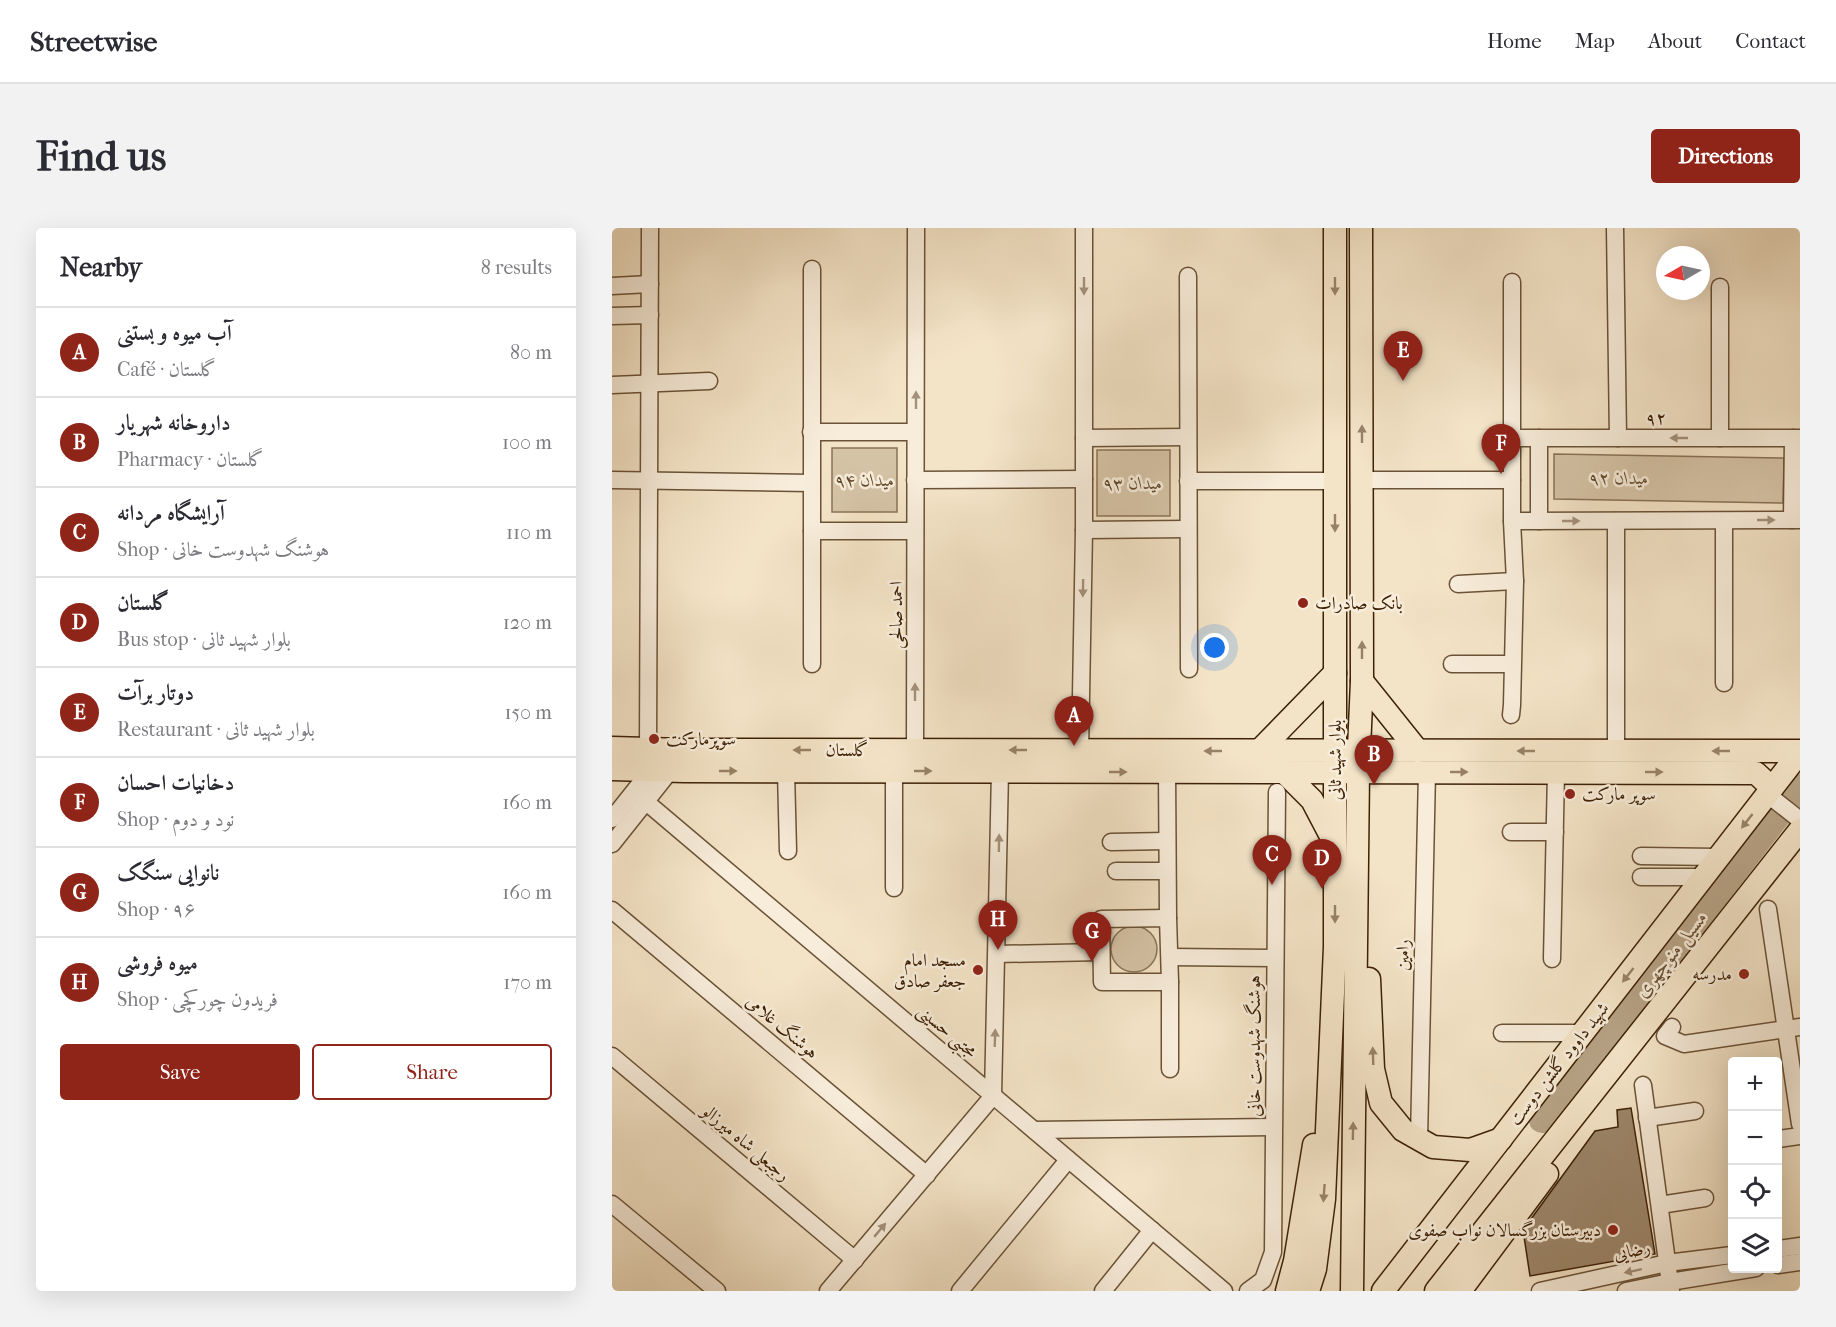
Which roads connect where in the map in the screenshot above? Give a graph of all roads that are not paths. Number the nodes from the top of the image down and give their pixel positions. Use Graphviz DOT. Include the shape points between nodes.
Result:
graph roads {
  1 [pos="650,228"];
  2 [pos="916,228"];
  3 [pos="1084,228"];
  4 [pos="1335,228"];
  5 [pos="1361,228"];
  6 [pos="1615,228"];
  7 [pos="812,268"];
  8 [pos="1188,276"];
  9 [pos="1512,282"];
  10 [pos="650,284"];
  11 [pos="612,286"];
  12 [pos="1720,287"];
  13 [pos="650,315"];
  14 [pos="612,316"];
  15 [pos="709,381"];
  16 [pos="650,384"];
  17 [pos="612,385"];
  18 [pos="811,432"];
  19 [pos="915,432"];
  20 [pos="1188,437"];
  21 [pos="1083,438"];
  22 [pos="1512,438"];
  23 [pos="1539,438"];
  24 [pos="1618,438"];
  25 [pos="1720,438"];
  26 [pos="1796,438"];
  27 [pos="1084,479"];
  28 [pos="612,480"];
  29 [pos="915,480"];
  30 [pos="1363,480"];
  31 [pos="1512,480"];
  32 [pos="650,481"];
  33 [pos="1335,481"];
  34 [pos="1188,482"];
  35 [pos="812,483"];
  36 [pos="1724,520"];
  37 [pos="1796,520"];
  38 [pos="1512,521"];
  39 [pos="1539,521"];
  40 [pos="1616,521"];
  41 [pos="1084,530"];
  42 [pos="1188,530"];
  43 [pos="812,531"];
  44 [pos="915,531"];
  45 [pos="1515,580"];
  46 [pos="1458,584"];
  47 [pos="812,664"];
  48 [pos="1452,664"];
  49 [pos="1512,664"];
  50 [pos="1189,669"];
  51 [pos="1335,673"];
  52 [pos="1362,681"];
  53 [pos="1724,683"];
  54 [pos="1511,715"];
  55 [pos="612,748"];
  56 [pos="915,750"];
  57 [pos="1080,751"];
  58 [pos="1259,751"];
  59 [pos="1418,751"];
  60 [pos="1617,751"];
  61 [pos="1766,751"];
  62 [pos="1800,751"];
  63 [pos="1335,761"];
  64 [pos="1359,761"];
  65 [pos="656,763"];
  66 [pos="612,769"];
  67 [pos="786,771"];
  68 [pos="894,771"];
  69 [pos="1000,771"];
  70 [pos="1167,772"];
  71 [pos="1427,772"];
  72 [pos="1556,772"];
  73 [pos="1775,780"];
  74 [pos="1280,782"];
  75 [pos="645,801"];
  76 [pos="612,819"];
  77 [pos="1800,820"];
  78 [pos="1800,830"];
  79 [pos="1511,832"];
  80 [pos="1555,832"];
  81 [pos="1166,841"];
  82 [pos="1111,842"];
  83 [pos="1335,843"];
  84 [pos="612,844"];
  85 [pos="788,851"];
  86 [pos="1641,856"];
  87 [pos="1718,857"];
  88 [pos="1357,858"];
  89 [pos="1116,871"];
  90 [pos="1167,871"];
  91 [pos="1641,877"];
  92 [pos="1703,877"];
  93 [pos="1762,877"];
  94 [pos="894,888"];
  95 [pos="1768,909"];
  96 [pos="612,910"];
  97 [pos="1167,918"];
  98 [pos="1101,952"];
  99 [pos="997,954"];
  100 [pos="1170,957"];
  101 [pos="1274,958"];
  102 [pos="1552,959"];
  103 [pos="1170,982"];
  104 [pos="1672,1026"];
  105 [pos="1331,1028"];
  106 [pos="1793,1028"];
  107 [pos="1502,1033"];
  108 [pos="1583,1033"];
  109 [pos="612,1056"];
  110 [pos="1170,1069"];
  111 [pos="1643,1085"];
  112 [pos="993,1096"];
  113 [pos="1695,1111"];
  114 [pos="1647,1118"];
  115 [pos="1800,1124"];
  116 [pos="1273,1127"];
  117 [pos="1034,1130"];
  118 [pos="1800,1136"];
  119 [pos="1501,1138"];
  120 [pos="1782,1138"];
  121 [pos="1419,1139"];
  122 [pos="1068,1160"];
  123 [pos="927,1175"];
  124 [pos="1705,1198"];
  125 [pos="612,1204"];
  126 [pos="1660,1205"];
  127 [pos="1152,1230"];
  128 [pos="1800,1246"];
  129 [pos="1782,1248"];
  130 [pos="1728,1255"];
  131 [pos="855,1260"];
  132 [pos="1800,1262"];
  133 [pos="1667,1263"];
  134 [pos="1782,1264"];
  135 [pos="1736,1273"];
  136 [pos="1671,1286"];
  137 [pos="717,1291"];
  138 [pos="828,1291"];
  139 [pos="960,1291"];
  140 [pos="1103,1291"];
  141 [pos="1224,1291"];
  142 [pos="1248,1291"];
  143 [pos="1287,1291"];
  144 [pos="1308,1291"];
  145 [pos="1352,1291"];
  146 [pos="1383,1291"];
  147 [pos="1436,1291"];
  148 [pos="1460,1291"];
  149 [pos="1540,1291"];
  150 [pos="1626,1291"];
  1 -- 10 [label="street"];
  19 -- 2 [label="street, احمد صالحی, one-way"];
  3 -- 21 [label="street, one-way"];
  4 -- 33 [label="main road, بلوار شهید ثانی, one-way"];
  30 -- 5 [label="main road, بلوار شهید ثانی, one-way"];
  6 -- 24 [label="street"];
  7 -- 18 [label="street"];
  8 -- 20 [label="street"];
  9 -- 22 [label="street"];
  10 -- 11 [label="street"];
  10 -- 13 [label="street"];
  12 -- 25 [label="street"];
  13 -- 14 [label="street"];
  13 -- 16 [label="street"];
  15 -- 16 [label="street"];
  16 -- 17 [label="street"];
  16 -- 32 [label="street"];
  18 -- 19 [label="street"];
  18 -- 35 [label="street"];
  19 -- 29 [label="street, احمد صالحی"];
  20 -- 21 [label="street"];
  20 -- 34 [label="street"];
  21 -- 27 [label="street"];
  22 -- 23 [label="street, ۹۲"];
  22 -- 31 [label="street"];
  23 -- 24 [label="street, ۹۲"];
  23 -- 39 [label="street"];
  25 -- 24 [label="street, ۹۲, one-way"];
  25 -- 26 [label="street, ۹۲"];
  26 -- 37 [label="street"];
  27 -- 29 [label="street"];
  27 -- 41 [label="street"];
  28 -- 32 [label="street"];
  29 -- 44 [label="street, احمد صالحی"];
  30 -- 31 [label="street"];
  52 -- 30 [label="main road, بلوار شهید ثانی, one-way"];
  31 -- 38 [label="street"];
  32 -- 35 [label="street"];
  32 -- 65 [label="street"];
  33 -- 34 [label="street"];
  33 -- 51 [label="main road, بلوار شهید ثانی, one-way"];
  34 -- 42 [label="street"];
  35 -- 43 [label="street"];
  36 -- 37 [label="street, one-way"];
  36 -- 40 [label="street"];
  36 -- 53 [label="street"];
  38 -- 39 [label="street"];
  38 -- 45 [label="street"];
  39 -- 40 [label="street, one-way"];
  40 -- 60 [label="street"];
  41 -- 42 [label="street"];
  41 -- 57 [label="street, one-way"];
  42 -- 50 [label="street"];
  43 -- 44 [label="street"];
  43 -- 47 [label="street"];
  56 -- 44 [label="street, احمد صالحی, one-way"];
  45 -- 46 [label="street"];
  45 -- 49 [label="street"];
  48 -- 49 [label="street"];
  49 -- 54 [label="street"];
  51 -- 58 [label="main road"];
  51 -- 63 [label="main road, بلوار شهید ثانی"];
  52 -- 59 [label="main road"];
  52 -- 64 [label="main road, بلوار شهید ثانی"];
  55 -- 65 [label="main road, گلستان"];
  57 -- 56 [label="main road, گلستان, one-way"];
  56 -- 65 [label="main road, گلستان, one-way"];
  58 -- 57 [label="main road, گلستان, one-way"];
  58 -- 63 [label="main road, گلستان"];
  60 -- 59 [label="main road, one-way"];
  59 -- 64 [label="main road"];
  61 -- 60 [label="main road, one-way"];
  61 -- 62 [label="main road"];
  61 -- 73 [label="main road"];
  62 -- 73 [label="main road, شهید داوود گلشن دوست"];
  63 -- 64 [label="main road"];
  63 -- 74 [label="main road, گلستان"];
  63 -- 83 [label="main road, بلوار شهید ثانی"];
  64 -- 71 [label="main road"];
  64 -- 88 [label="main road, بلوار شهید ثانی"];
  65 -- 66 [label="main road, گلستان"];
  65 -- 67 [label="main road, گلستان, one-way"];
  65 -- 75 [label="street"];
  65 -- 76 [label="street"];
  67 -- 68 [label="main road, گلستان"];
  67 -- 85 [label="street"];
  68 -- 69 [label="main road, گلستان, one-way"];
  68 -- 94 [label="street"];
  69 -- 70 [label="main road, گلستان, one-way"];
  99 -- 69 [label="street, one-way"];
  70 -- 74 [label="main road, گلستان"];
  70 -- 81 [label="street"];
  71 -- 72 [label="main road, one-way"];
  71 -- 121 [label="street, رامین"];
  72 -- 73 [label="main road, one-way"];
  72 -- 80 [label="street"];
  73 -- 77 [label="street"];
  73 -- 87 [label="main road, شهید داوود گلشن دوست, one-way"];
  74 -- 83 [label="main road" via="1312,800"];
  74 -- 101 [label="street, هوشنگ شهدوست خانی"];
  75 -- 84 [label="street"];
  75 -- 112 [label="street, مجتبی حسینی"];
  78 -- 93 [label="main road"];
  79 -- 80 [label="street"];
  80 -- 102 [label="street"];
  81 -- 82 [label="street"];
  81 -- 90 [label="street"];
  83 -- 105 [label="main road, بلوار شهید ثانی, one-way"];
  86 -- 87 [label="street"];
  87 -- 92 [label="main road, شهید داوود گلشن دوست"];
  121 -- 88 [label="main road, one-way" via="1403,1130 1381,1102 1373,1069 1367,936"];
  145 -- 88 [label="main road, بلوار شهید ثانی, one-way"];
  89 -- 90 [label="street"];
  90 -- 97 [label="street"];
  91 -- 92 [label="street"];
  92 -- 108 [label="main road, شهید داوود گلشن دوست, one-way"];
  93 -- 147 [label="main road"];
  93 -- 148 [label="main road" via="1671,1007"];
  95 -- 106 [label="street"];
  96 -- 123 [label="street, هوشنگ غلامی"];
  97 -- 98 [label="street" via="1101,919"];
  97 -- 100 [label="street"];
  98 -- 99 [label="street"];
  98 -- 103 [label="street" via="1102,982"];
  112 -- 99 [label="street, one-way"];
  100 -- 101 [label="street"];
  100 -- 103 [label="street"];
  101 -- 116 [label="street, هوشنگ شهدوست خانی"];
  103 -- 110 [label="street"];
  104 -- 106 [label="street" via="1665,1036 1684,1044"];
  105 -- 143 [label="main road" via="1306,1197"];
  105 -- 144 [label="main road, بلوار شهید ثانی, one-way" via="1324,1199 1315,1269"];
  106 -- 115 [label="street"];
  107 -- 108 [label="street"];
  108 -- 119 [label="main road, شهید داوود گلشن دوست"];
  109 -- 131 [label="street, رجبعلی شاه میرزالو"];
  111 -- 114 [label="street"];
  112 -- 117 [label="street, مجتبی حسینی"];
  112 -- 123 [label="street"];
  113 -- 114 [label="street"];
  114 -- 126 [label="street"];
  116 -- 117 [label="street"];
  116 -- 142 [label="street, هوشنگ شهدوست خانی" via="1273,1252 1263,1280"];
  117 -- 122 [label="street, مجتبی حسینی"];
  118 -- 120 [label="street"];
  119 -- 121 [label="main road" via="1470,1150 1433,1147"];
  119 -- 146 [label="main road, شهید داوود گلشن دوست"];
  122 -- 127 [label="street, مجتبی حسینی"];
  122 -- 139 [label="street"];
  131 -- 123 [label="street, one-way"];
  124 -- 126 [label="street"];
  125 -- 137 [label="street"];
  126 -- 133 [label="street"];
  127 -- 140 [label="street"];
  127 -- 141 [label="street, مجتبی حسینی"];
  128 -- 129 [label="street"];
  130 -- 133 [label="street, رضایی"];
  131 -- 138 [label="street"];
  132 -- 134 [label="street"];
  133 -- 136 [label="street"];
  133 -- 149 [label="street, رضایی, one-way"];
  135 -- 136 [label="street, رضایی"];
  136 -- 150 [label="street, رضایی"];
}
